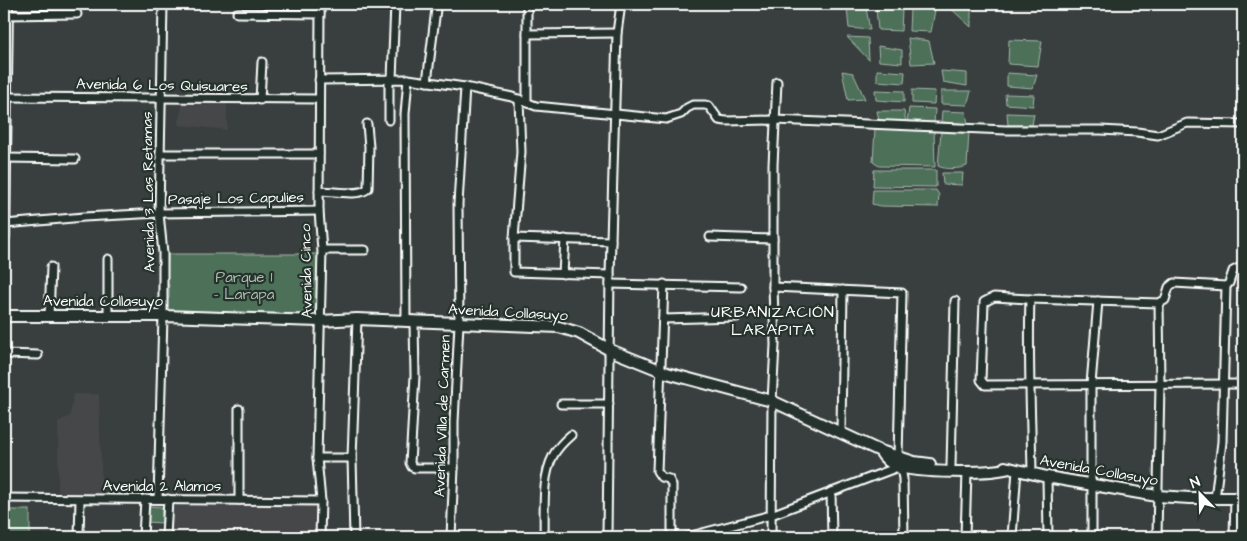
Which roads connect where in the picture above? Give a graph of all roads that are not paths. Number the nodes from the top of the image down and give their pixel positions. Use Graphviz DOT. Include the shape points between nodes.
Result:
graph roads {
  1 [pos="7,4"];
  2 [pos="163,4"];
  3 [pos="320,4"];
  4 [pos="395,4"];
  5 [pos="528,4"];
  6 [pos="621,4"];
  7 [pos="436,9"];
  8 [pos="237,12"];
  9 [pos="77,14"];
  10 [pos="320,14"];
  11 [pos="5,15"];
  12 [pos="617,33"];
  13 [pos="527,34"];
  14 [pos="262,62"];
  15 [pos="391,79"];
  16 [pos="408,79"];
  17 [pos="319,80"];
  18 [pos="427,82"];
  19 [pos="777,82"];
  20 [pos="465,87"];
  21 [pos="161,98"];
  22 [pos="519,99"];
  23 [pos="260,100"];
  24 [pos="319,100"];
  25 [pos="527,102"];
  26 [pos="5,104"];
  27 [pos="615,114"];
  28 [pos="390,120"];
  29 [pos="775,120"];
  30 [pos="367,124"];
  31 [pos="1243,124"];
  32 [pos="160,154"];
  33 [pos="319,154"];
  34 [pos="5,158"];
  35 [pos="75,159"];
  36 [pos="319,191"];
  37 [pos="319,212"];
  38 [pos="159,213"];
  39 [pos="5,224"];
  40 [pos="4,236"];
  41 [pos="710,237"];
  42 [pos="514,238"];
  43 [pos="565,239"];
  44 [pos="772,239"];
  45 [pos="611,241"];
  46 [pos="322,250"];
  47 [pos="366,250"];
  48 [pos="108,259"];
  49 [pos="1243,266"];
  50 [pos="51,267"];
  51 [pos="563,274"];
  52 [pos="610,275"];
  53 [pos="610,284"];
  54 [pos="664,284"];
  55 [pos="1226,286"];
  56 [pos="741,287"];
  57 [pos="772,287"];
  58 [pos="843,290"];
  59 [pos="1030,299"];
  60 [pos="955,301"];
  61 [pos="1098,301"];
  62 [pos="1160,302"];
  63 [pos="108,315"];
  64 [pos="4,316"];
  65 [pos="163,316"];
  66 [pos="48,317"];
  67 [pos="737,318"];
  68 [pos="357,319"];
  69 [pos="663,319"];
  70 [pos="320,322"];
  71 [pos="410,322"];
  72 [pos="459,324"];
  73 [pos="610,350"];
  74 [pos="4,354"];
  75 [pos="38,355"];
  76 [pos="660,370"];
  77 [pos="1030,384"];
  78 [pos="1092,384"];
  79 [pos="1160,384"];
  80 [pos="1224,384"];
  81 [pos="1243,384"];
  82 [pos="772,401"];
  83 [pos="561,404"];
  84 [pos="609,404"];
  85 [pos="239,409"];
  86 [pos="841,431"];
  87 [pos="571,435"];
  88 [pos="880,451"];
  89 [pos="317,458"];
  90 [pos="352,458"];
  91 [pos="902,458"];
  92 [pos="898,467"];
  93 [pos="454,468"];
  94 [pos="959,469"];
  95 [pos="1013,469"];
  96 [pos="1032,473"];
  97 [pos="1046,477"];
  98 [pos="1091,485"];
  99 [pos="831,492"];
  100 [pos="1157,496"];
  101 [pos="4,498"];
  102 [pos="1239,498"];
  103 [pos="145,499"];
  104 [pos="158,499"];
  105 [pos="168,499"];
  106 [pos="1215,499"];
  107 [pos="80,500"];
  108 [pos="239,500"];
  109 [pos="321,501"];
  110 [pos="771,515"];
  111 [pos="79,537"];
  112 [pos="144,537"];
  113 [pos="166,537"];
  114 [pos="320,537"];
  115 [pos="354,537"];
  116 [pos="451,537"];
  117 [pos="544,537"];
  118 [pos="607,537"];
  119 [pos="672,537"];
  120 [pos="687,537"];
  121 [pos="771,537"];
  122 [pos="832,537"];
  123 [pos="904,537"];
  124 [pos="965,537"];
  125 [pos="1012,537"];
  126 [pos="1048,537"];
  127 [pos="1092,537"];
  128 [pos="1157,537"];
  129 [pos="1234,537"];
  1 -- 11 [label="street"];
  2 -- 21 [label="street, Avenida 3 Las Retamas"];
  3 -- 10 [label="street, Avenida Cinco"];
  4 -- 15 [label="street"];
  5 -- 13 [label="street"];
  6 -- 12 [label="street"];
  7 -- 18 [label="street"];
  8 -- 10 [label="street"];
  9 -- 11 [label="street"];
  10 -- 17 [label="street, Avenida Cinco"];
  11 -- 26 [label="street"];
  12 -- 13 [label="street"];
  12 -- 27 [label="street"];
  13 -- 25 [label="street"];
  14 -- 23 [label="street"];
  15 -- 16 [label="street"];
  15 -- 17 [label="street"];
  15 -- 28 [label="street"];
  16 -- 18 [label="street"];
  16 -- 71 [label="street" via="405,114"];
  17 -- 24 [label="street, Avenida Cinco"];
  18 -- 20 [label="street"];
  19 -- 29 [label="street"];
  20 -- 22 [label="street"];
  20 -- 72 [label="street, Avenida Villa de Carmen" via="458,204"];
  21 -- 23 [label="street, Avenida 6 Los Quisuares"];
  21 -- 26 [label="street, Avenida 6 Los Quisuares"];
  21 -- 32 [label="street, Avenida 3 Las Retamas"];
  22 -- 25 [label="street"];
  22 -- 42 [label="street" via="521,152"];
  23 -- 24 [label="street, Avenida 6 Los Quisuares"];
  24 -- 33 [label="street, Avenida Cinco"];
  25 -- 27 [label="street" via="536,106"];
  26 -- 34 [label="street"];
  27 -- 29 [label="street" via="666,119 693,105 705,105 719,120"];
  27 -- 45 [label="street"];
  29 -- 31 [label="street" via="1006,130 1101,130 1158,135 1186,123"];
  29 -- 44 [label="street"];
  30 -- 36 [label="street" via="370,147 367,190 360,193"];
  32 -- 33 [label="street"];
  32 -- 38 [label="street, Avenida 3 Las Retamas"];
  33 -- 36 [label="street, Avenida Cinco"];
  34 -- 35 [label="street"];
  34 -- 39 [label="street"];
  36 -- 37 [label="street, Avenida Cinco"];
  37 -- 38 [label="street, Pasaje Los Capulies"];
  37 -- 46 [label="street, Avenida Cinco"];
  38 -- 39 [label="street, Pasaje Los Capulies"];
  38 -- 65 [label="street, Avenida 3 Las Retamas"];
  39 -- 40 [label="street"];
  41 -- 44 [label="street"];
  42 -- 43 [label="street"];
  42 -- 51 [label="street" via="514,272"];
  43 -- 45 [label="street"];
  43 -- 51 [label="street"];
  44 -- 57 [label="street"];
  45 -- 52 [label="street"];
  46 -- 47 [label="street"];
  46 -- 70 [label="street, Avenida Cinco"];
  48 -- 63 [label="street"];
  49 -- 55 [label="street" via="1234,271"];
  50 -- 66 [label="street"];
  51 -- 52 [label="street"];
  52 -- 53 [label="street"];
  53 -- 54 [label="street"];
  53 -- 73 [label="street"];
  54 -- 56 [label="street"];
  54 -- 69 [label="street"];
  55 -- 62 [label="street" via="1174,283 1168,287 1165,300"];
  55 -- 80 [label="street"];
  57 -- 58 [label="street"];
  57 -- 82 [label="street" via="775,345"];
  58 -- 86 [label="street"];
  58 -- 91 [label="street" via="902,293"];
  59 -- 61 [label="street"];
  59 -- 77 [label="street"];
  59 -- 77 [label="street" via="994,297 984,302 981,380 985,385"];
  60 -- 94 [label="street"];
  61 -- 62 [label="street"];
  61 -- 78 [label="street"];
  62 -- 79 [label="street"];
  63 -- 65 [label="street, Avenida Collasuyo"];
  63 -- 66 [label="street, Avenida Collasuyo"];
  64 -- 66 [label="street, Avenida Collasuyo"];
  65 -- 70 [label="street, Avenida Collasuyo"];
  65 -- 104 [label="street, Avenida 3 Las Retamas"];
  67 -- 69 [label="street"];
  68 -- 70 [label="street, Avenida Collasuyo"];
  68 -- 71 [label="street, Avenida Collasuyo"];
  68 -- 90 [label="street"];
  69 -- 76 [label="street"];
  70 -- 89 [label="street, Avenida Cinco"];
  71 -- 72 [label="street, Avenida Collasuyo"];
  71 -- 93 [label="street" via="415,376 410,463 415,468"];
  72 -- 73 [label="street, Avenida Collasuyo" via="559,328 579,333"];
  72 -- 93 [label="street, Avenida Villa de Carmen"];
  73 -- 76 [label="street, Avenida Collasuyo"];
  73 -- 84 [label="street"];
  74 -- 75 [label="street"];
  76 -- 82 [label="street, Avenida Collasuyo"];
  76 -- 119 [label="street" via="657,471 672,485"];
  77 -- 78 [label="street"];
  77 -- 96 [label="street"];
  78 -- 79 [label="street"];
  78 -- 98 [label="street"];
  79 -- 80 [label="street"];
  79 -- 100 [label="street"];
  80 -- 81 [label="street"];
  80 -- 106 [label="street" via="1222,442"];
  82 -- 86 [label="street, Avenida Collasuyo"];
  82 -- 110 [label="street"];
  83 -- 84 [label="street"];
  84 -- 118 [label="street"];
  85 -- 108 [label="street"];
  86 -- 88 [label="street, Avenida Collasuyo"];
  87 -- 117 [label="street" via="554,454 550,464"];
  88 -- 91 [label="street, Avenida Collasuyo"];
  88 -- 92 [label="street, Avenida Collasuyo" via="888,462"];
  89 -- 90 [label="street"];
  89 -- 109 [label="street, Avenida Cinco"];
  90 -- 115 [label="street"];
  91 -- 92 [label="street"];
  91 -- 94 [label="street, Avenida Collasuyo"];
  92 -- 94 [label="street, Avenida Collasuyo"];
  92 -- 99 [label="street"];
  92 -- 123 [label="street" via="903,479"];
  93 -- 116 [label="street, Avenida Villa de Carmen"];
  94 -- 95 [label="street, Avenida Collasuyo"];
  94 -- 124 [label="street"];
  95 -- 96 [label="street, Avenida Collasuyo"];
  95 -- 125 [label="street"];
  96 -- 97 [label="street, Avenida Collasuyo"];
  97 -- 98 [label="street, Avenida Collasuyo"];
  97 -- 126 [label="street"];
  98 -- 100 [label="street, Avenida Collasuyo"];
  98 -- 127 [label="street"];
  99 -- 110 [label="street"];
  99 -- 122 [label="street"];
  100 -- 106 [label="street, Avenida Collasuyo"];
  100 -- 128 [label="street"];
  101 -- 107 [label="street, Avenida 2 Alamos"];
  102 -- 106 [label="street, Avenida Collasuyo"];
  102 -- 129 [label="street"];
  103 -- 104 [label="street, Avenida 2 Alamos"];
  103 -- 107 [label="street, Avenida 2 Alamos"];
  103 -- 112 [label="street"];
  104 -- 105 [label="street, Avenida 2 Alamos"];
  105 -- 108 [label="street, Avenida 2 Alamos"];
  105 -- 113 [label="street"];
  107 -- 111 [label="street"];
  108 -- 109 [label="street, Avenida 2 Alamos"];
  109 -- 114 [label="street, Avenida Cinco"];
  110 -- 120 [label="street"];
  110 -- 121 [label="street"];
}
